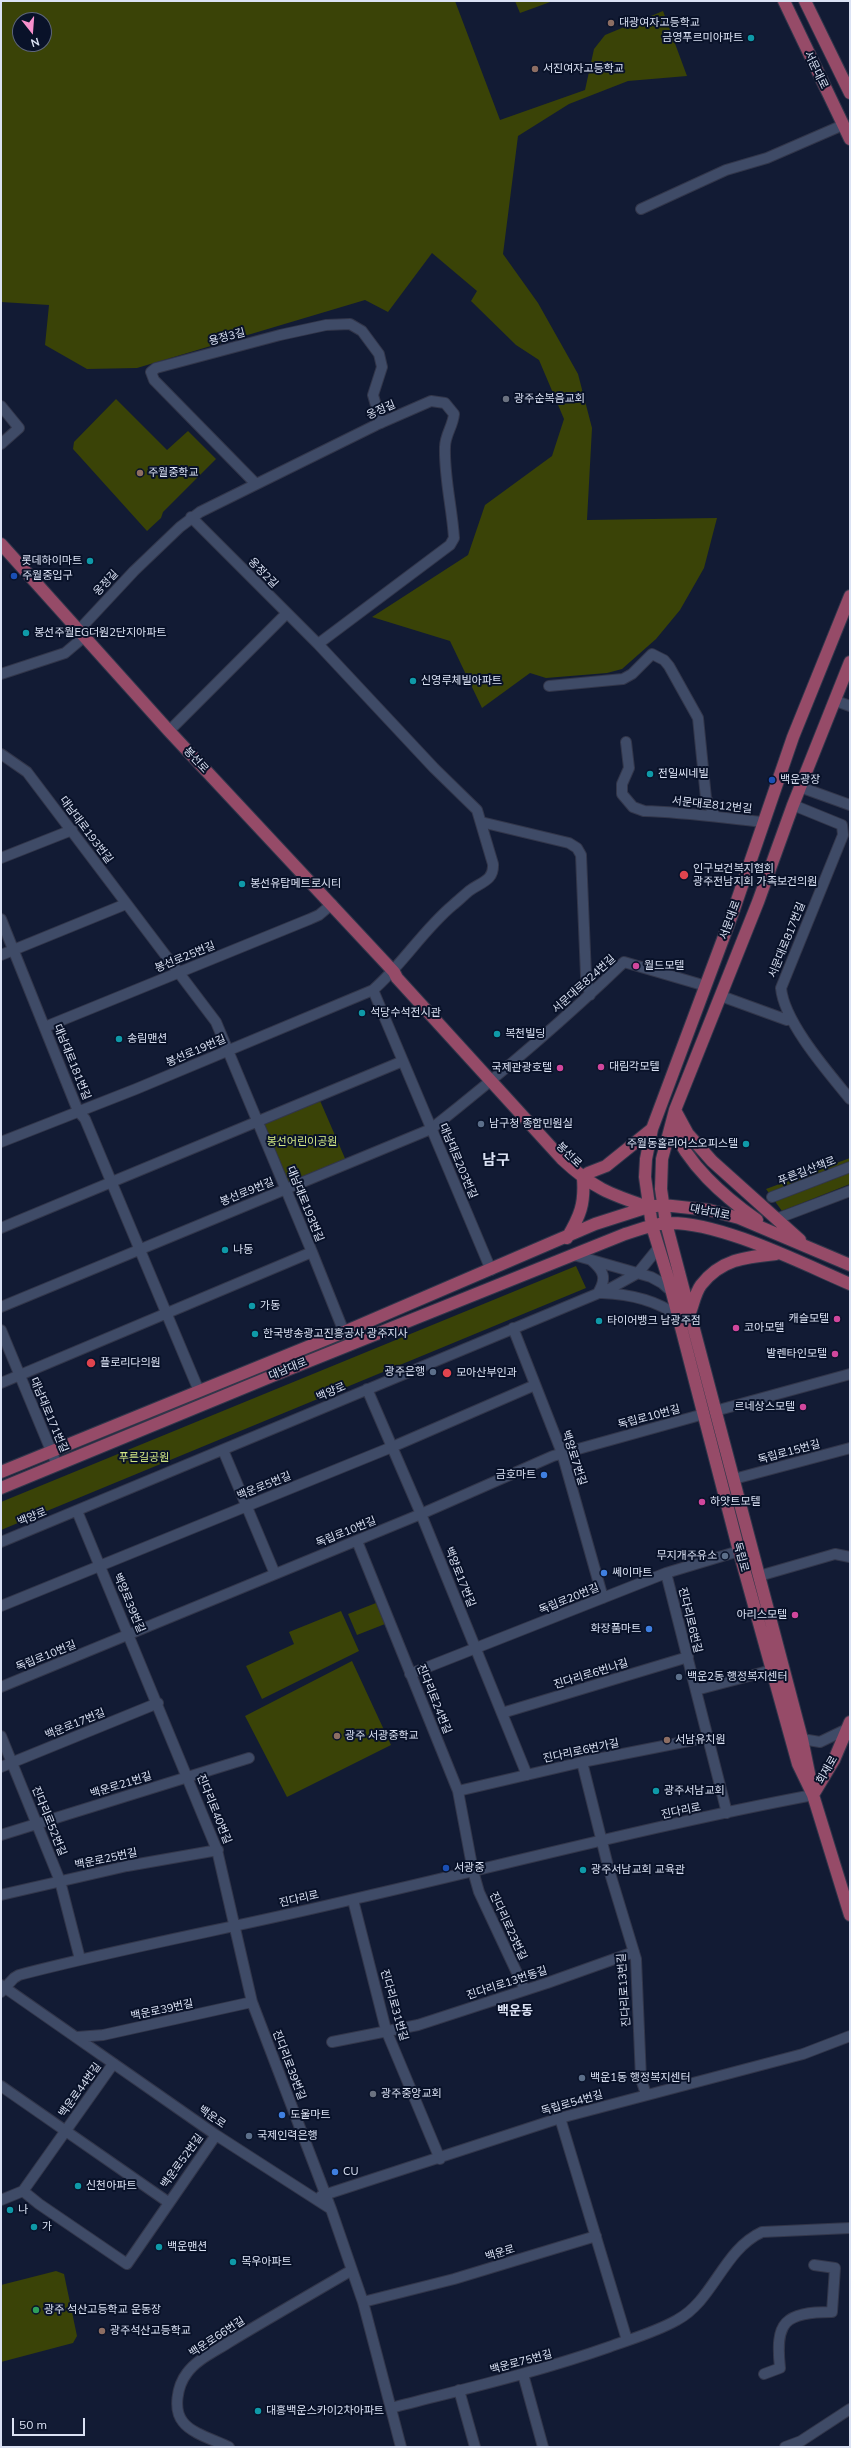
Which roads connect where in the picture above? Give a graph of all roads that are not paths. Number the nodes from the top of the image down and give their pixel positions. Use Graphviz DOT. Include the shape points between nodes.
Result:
graph roads {
  1 [pos="784,1"];
  2 [pos="805,1"];
  3 [pos="850,93"];
  4 [pos="843,125"];
  5 [pos="850,139"];
  6 [pos="640,209"];
  7 [pos="1,406"];
  8 [pos="381,423"];
  9 [pos="1,444"];
  10 [pos="256,484"];
  11 [pos="191,517"];
  12 [pos="1,544"];
  13 [pos="850,596"];
  14 [pos="286,614"];
  15 [pos="847,615"];
  16 [pos="81,634"];
  17 [pos="318,644"];
  18 [pos="850,662"];
  19 [pos="1,674"];
  20 [pos="549,686"];
  21 [pos="836,701"];
  22 [pos="850,706"];
  23 [pos="169,732"];
  24 [pos="626,742"];
  25 [pos="1,754"];
  26 [pos="800,788"];
  27 [pos="793,805"];
  28 [pos="850,805"];
  29 [pos="714,814"];
  30 [pos="481,822"];
  31 [pos="763,822"];
  32 [pos="72,830"];
  33 [pos="1,858"];
  34 [pos="126,904"];
  35 [pos="332,904"];
  36 [pos="1,919"];
  37 [pos="14,950"];
  38 [pos="1,955"];
  39 [pos="178,973"];
  40 [pos="395,973"];
  41 [pos="706,986"];
  42 [pos="373,990"];
  43 [pos="590,996"];
  44 [pos="721,996"];
  45 [pos="791,1018"];
  46 [pos="45,1027"];
  47 [pos="229,1050"];
  48 [pos="403,1061"];
  49 [pos="494,1079"];
  50 [pos="850,1099"];
  51 [pos="675,1110"];
  52 [pos="78,1111"];
  53 [pos="258,1121"];
  54 [pos="671,1125"];
  55 [pos="432,1129"];
  56 [pos="652,1129"];
  57 [pos="1,1142"];
  58 [pos="850,1167"];
  59 [pos="585,1175"];
  60 [pos="112,1182"];
  61 [pos="286,1189"];
  62 [pos="850,1191"];
  63 [pos="772,1197"];
  64 [pos="648,1203"];
  65 [pos="663,1205"];
  66 [pos="776,1219"];
  67 [pos="666,1223"];
  68 [pos="652,1226"];
  69 [pos="1,1228"];
  70 [pos="775,1234"];
  71 [pos="567,1238"];
  72 [pos="659,1247"];
  73 [pos="806,1247"];
  74 [pos="140,1249"];
  75 [pos="312,1252"];
  76 [pos="575,1254"];
  77 [pos="780,1254"];
  78 [pos="589,1259"];
  79 [pos="850,1265"];
  80 [pos="491,1270"];
  81 [pos="638,1273"];
  82 [pos="850,1284"];
  83 [pos="672,1292"];
  84 [pos="598,1293"];
  85 [pos="1,1307"];
  86 [pos="166,1312"];
  87 [pos="684,1315"];
  88 [pos="513,1328"];
  89 [pos="1,1330"];
  90 [pos="344,1332"];
  91 [pos="850,1374"];
  92 [pos="19,1375"];
  93 [pos="1,1383"];
  94 [pos="535,1385"];
  95 [pos="367,1390"];
  96 [pos="199,1391"];
  97 [pos="710,1413"];
  98 [pos="392,1446"];
  99 [pos="850,1448"];
  100 [pos="223,1450"];
  101 [pos="51,1451"];
  102 [pos="562,1454"];
  103 [pos="57,1465"];
  104 [pos="1,1472"];
  105 [pos="734,1479"];
  106 [pos="1,1488"];
  107 [pos="246,1506"];
  108 [pos="78,1511"];
  109 [pos="421,1514"];
  110 [pos="357,1541"];
  111 [pos="1,1542"];
  112 [pos="739,1551"];
  113 [pos="850,1557"];
  114 [pos="100,1565"];
  115 [pos="666,1573"];
  116 [pos="275,1574"];
  117 [pos="759,1576"];
  118 [pos="603,1598"];
  119 [pos="1,1606"];
  120 [pos="129,1634"];
  121 [pos="477,1649"];
  122 [pos="688,1657"];
  123 [pos="772,1670"];
  124 [pos="410,1674"];
  125 [pos="1,1687"];
  126 [pos="696,1690"];
  127 [pos="158,1704"];
  128 [pos="502,1713"];
  129 [pos="849,1726"];
  130 [pos="1,1736"];
  131 [pos="709,1737"];
  132 [pos="802,1739"];
  133 [pos="249,1758"];
  134 [pos="582,1762"];
  135 [pos="12,1763"];
  136 [pos="1,1767"];
  137 [pos="527,1775"];
  138 [pos="188,1777"];
  139 [pos="458,1791"];
  140 [pos="812,1795"];
  141 [pos="727,1813"];
  142 [pos="38,1824"];
  143 [pos="1,1836"];
  144 [pos="602,1840"];
  145 [pos="218,1850"];
  146 [pos="473,1871"];
  147 [pos="60,1881"];
  148 [pos="1,1895"];
  149 [pos="353,1900"];
  150 [pos="850,1915"];
  151 [pos="236,1926"];
  152 [pos="634,1952"];
  153 [pos="80,1959"];
  154 [pos="2,1988"];
  155 [pos="525,1990"];
  156 [pos="252,2002"];
  157 [pos="386,2030"];
  158 [pos="850,2036"];
  159 [pos="77,2037"];
  160 [pos="332,2042"];
  161 [pos="114,2064"];
  162 [pos="4,2088"];
  163 [pos="646,2094"];
  164 [pos="560,2118"];
  165 [pos="65,2130"];
  166 [pos="216,2135"];
  167 [pos="440,2158"];
  168 [pos="113,2163"];
  169 [pos="23,2191"];
  170 [pos="326,2194"];
  171 [pos="313,2198"];
  172 [pos="1,2200"];
  173 [pos="168,2202"];
  174 [pos="331,2209"];
  175 [pos="850,2228"];
  176 [pos="596,2236"];
  177 [pos="814,2265"];
  178 [pos="352,2270"];
  179 [pos="363,2302"];
  180 [pos="628,2340"];
  181 [pos="523,2374"];
  182 [pos="764,2374"];
  183 [pos="459,2390"];
  184 [pos="391,2408"];
  185 [pos="850,2409"];
  186 [pos="229,2447"];
  187 [pos="401,2447"];
  188 [pos="475,2447"];
  189 [pos="543,2447"];
  190 [pos="785,2447"];
  1 -- 4 [label="main road, 서문대로"];
  2 -- 3 [label="main road, 서문대로"];
  4 -- 5 [label="main road, 서문대로"];
  4 -- 6 [label="street" via="766,158 726,170"];
  7 -- 9 [label="street" via="19,428"];
  8 -- 10 [label="street, 옹정길"];
  8 -- 10 [label="street, 용정3길" via="373,395 382,366 379,354 362,331 350,324 326,325 280,335 156,368 151,372 154,380"];
  8 -- 17 [label="street, 옹정길" via="431,402 445,403 451,408 454,414 446,439 445,464 454,538 443,550"];
  10 -- 11 [label="street, 옹정길"];
  11 -- 14 [label="street, 옹정2길"];
  11 -- 16 [label="street, 옹정길" via="134,571"];
  12 -- 16 [label="main road, 봉선로"];
  13 -- 15 [label="main road, 서문대로"];
  14 -- 17 [label="street, 옹정2길"];
  14 -- 23 [label="street"];
  15 -- 31 [label="main road, 서문대로" via="811,689"];
  16 -- 19 [label="street, 옹정길" via="65,653"];
  16 -- 23 [label="main road, 봉선로"];
  17 -- 30 [label="street, 옹정2길" via="434,768 477,810"];
  18 -- 21 [label="main road, 서문대로"];
  20 -- 29 [label="street" via="612,682 632,674 652,654 664,660 698,718 706,798"];
  21 -- 22 [label="street"];
  21 -- 26 [label="main road, 서문대로"];
  23 -- 35 [label="main road, 봉선로"];
  24 -- 29 [label="street, 서문대로812번길" via="629,768 622,789 624,798 633,807 644,811"];
  25 -- 32 [label="street, 대남대로193번길" via="27,772"];
  26 -- 27 [label="main road, 서문대로"];
  26 -- 28 [label="street"];
  27 -- 44 [label="main road, 서문대로"];
  27 -- 45 [label="street, 서문대로817번길" via="842,825 843,835 781,988 782,999"];
  29 -- 31 [label="street, 서문대로812번길" via="730,819"];
  30 -- 40 [label="street, 봉선로19번길" via="493,864 489,880 470,891 444,913"];
  30 -- 43 [label="street" via="577,848 581,855 586,976"];
  31 -- 41 [label="main road, 서문대로"];
  32 -- 33 [label="street"];
  32 -- 34 [label="street, 대남대로193번길"];
  34 -- 37 [label="street"];
  34 -- 39 [label="street, 대남대로193번길"];
  35 -- 39 [label="street, 봉선로25번길" via="310,920"];
  35 -- 40 [label="main road, 봉선로"];
  36 -- 37 [label="street, 대남대로181번길"];
  37 -- 38 [label="street"];
  37 -- 46 [label="street, 대남대로181번길"];
  39 -- 46 [label="street, 봉선로25번길"];
  39 -- 47 [label="street, 대남대로193번길" via="216,1022"];
  40 -- 42 [label="street, 봉선로19번길"];
  40 -- 49 [label="main road, 봉선로" via="400,975"];
  41 -- 43 [label="street, 서문대로824번길" via="624,962"];
  41 -- 56 [label="main road, 서문대로"];
  42 -- 47 [label="street, 봉선로19번길"];
  42 -- 48 [label="street, 대남대로203번길"];
  43 -- 49 [label="street, 서문대로824번길"];
  44 -- 45 [label="street" via="786,1020"];
  44 -- 51 [label="main road, 서문대로"];
  45 -- 50 [label="street" via="820,1062"];
  46 -- 52 [label="street, 대남대로181번길"];
  47 -- 52 [label="street, 봉선로19번길"];
  47 -- 53 [label="street, 대남대로193번길"];
  48 -- 53 [label="street"];
  48 -- 55 [label="street, 대남대로203번길"];
  49 -- 55 [label="street, 봉선로9번길"];
  49 -- 59 [label="main road, 봉선로"];
  51 -- 54 [label="main road, 서문대로"];
  51 -- 66 [label="main road" via="688,1134 712,1161"];
  52 -- 57 [label="street, 봉선로19번길"];
  52 -- 60 [label="street, 대남대로181번길" via="85,1119"];
  53 -- 60 [label="street"];
  53 -- 61 [label="street, 대남대로193번길"];
  54 -- 65 [label="main road, 서문대로" via="662,1160"];
  54 -- 70 [label="main road" via="678,1140 702,1173 738,1207"];
  55 -- 61 [label="street, 봉선로9번길"];
  55 -- 80 [label="street, 대남대로203번길"];
  56 -- 59 [label="main road" via="606,1166"];
  56 -- 64 [label="main road, 서문대로" via="646,1159"];
  58 -- 63 [label="street, 푸른길산책로"];
  59 -- 64 [label="main road, 봉선로"];
  59 -- 71 [label="main road" via="584,1198 579,1217"];
  60 -- 69 [label="street"];
  60 -- 74 [label="street, 대남대로181번길"];
  61 -- 74 [label="street, 봉선로9번길"];
  61 -- 75 [label="street, 대남대로193번길"];
  62 -- 66 [label="street"];
  64 -- 65 [label="main road, 봉선로"];
  64 -- 68 [label="main road, 서문대로"];
  64 -- 71 [label="main road, 대남대로"];
  65 -- 67 [label="main road, 서문대로"];
  65 -- 70 [label="main road, 대남대로" via="709,1210 732,1216"];
  66 -- 73 [label="main road"];
  67 -- 68 [label="main road, 대남대로"];
  67 -- 77 [label="main road, 대남대로" via="704,1227"];
  67 -- 87 [label="main road, 독립로"];
  68 -- 72 [label="main road, 독립로"];
  68 -- 76 [label="main road, 대남대로"];
  70 -- 73 [label="main road, 대남대로"];
  71 -- 76 [label="main road" via="580,1238 583,1246"];
  71 -- 80 [label="main road, 대남대로"];
  72 -- 81 [label="street, 백양로"];
  72 -- 83 [label="main road, 독립로"];
  73 -- 79 [label="main road, 대남대로"];
  74 -- 85 [label="street, 봉선로9번길"];
  74 -- 86 [label="street, 대남대로181번길"];
  75 -- 86 [label="street"];
  75 -- 90 [label="street, 대남대로193번길"];
  76 -- 78 [label="street"];
  76 -- 103 [label="main road, 대남대로"];
  77 -- 82 [label="main road, 대남대로"];
  77 -- 87 [label="main road" via="743,1257 717,1269 700,1286"];
  78 -- 81 [label="street"];
  78 -- 84 [label="street" via="604,1275 604,1284"];
  80 -- 90 [label="main road, 대남대로"];
  81 -- 83 [label="street" via="662,1283"];
  81 -- 84 [label="street, 백양로"];
  83 -- 87 [label="main road, 독립로"];
  84 -- 87 [label="street" via="630,1296 657,1303"];
  84 -- 88 [label="street, 백양로"];
  86 -- 92 [label="street, 대남대로171번길"];
  86 -- 96 [label="street, 대남대로181번길"];
  87 -- 97 [label="main road, 독립로"];
  88 -- 94 [label="street, 백양로7번길"];
  88 -- 95 [label="street, 백양로"];
  89 -- 92 [label="street, 대남대로171번길"];
  90 -- 96 [label="main road, 대남대로"];
  91 -- 97 [label="street"];
  92 -- 93 [label="street, 대남대로171번길"];
  92 -- 101 [label="street, 대남대로171번길"];
  94 -- 98 [label="street, 백운로5번길"];
  94 -- 102 [label="street, 백양로7번길"];
  95 -- 98 [label="street, 백양로17번길"];
  95 -- 100 [label="street, 백양로"];
  96 -- 101 [label="main road, 대남대로"];
  97 -- 102 [label="street, 독립로10번길"];
  97 -- 105 [label="main road, 독립로"];
  97 -- 112 [label="main road, 독립로"];
  98 -- 107 [label="street, 백운로5번길"];
  98 -- 109 [label="street, 백양로17번길"];
  99 -- 105 [label="street, 독립로15번길"];
  100 -- 107 [label="street"];
  100 -- 108 [label="street, 백양로"];
  101 -- 103 [label="street, 대남대로171번길"];
  101 -- 104 [label="main road, 대남대로"];
  102 -- 109 [label="street, 독립로10번길"];
  102 -- 118 [label="street, 백양로7번길"];
  103 -- 106 [label="main road, 대남대로"];
  105 -- 117 [label="main road, 독립로"];
  107 -- 114 [label="street, 백운로5번길"];
  107 -- 116 [label="street"];
  108 -- 111 [label="street, 백양로"];
  108 -- 114 [label="street, 백양로39번길"];
  109 -- 110 [label="street, 독립로10번길"];
  109 -- 121 [label="street, 백양로17번길"];
  110 -- 116 [label="street, 독립로10번길"];
  110 -- 124 [label="street, 진다리로24번길"];
  112 -- 115 [label="street, 독립로20번길"];
  112 -- 123 [label="main road, 독립로"];
  113 -- 117 [label="street" via="835,1554"];
  114 -- 119 [label="street, 백운로5번길"];
  114 -- 120 [label="street, 백양로39번길"];
  115 -- 118 [label="street, 독립로20번길"];
  115 -- 122 [label="street, 진다리로6번길"];
  116 -- 120 [label="street, 독립로10번길"];
  117 -- 132 [label="main road, 독립로"];
  118 -- 121 [label="street, 독립로20번길"];
  120 -- 125 [label="street, 독립로10번길"];
  120 -- 127 [label="street, 백양로39번길"];
  121 -- 124 [label="street, 독립로20번길"];
  121 -- 128 [label="street, 백양로17번길"];
  122 -- 126 [label="street, 진다리로6번길"];
  122 -- 128 [label="street, 진다리로6번나길"];
  123 -- 126 [label="street"];
  123 -- 140 [label="main road, 독립로" via="798,1764"];
  124 -- 139 [label="street, 진다리로24번길"];
  126 -- 131 [label="street, 진다리로6번길"];
  127 -- 135 [label="street, 백운로17번길"];
  127 -- 138 [label="street, 진다리로40번길"];
  128 -- 137 [label="street, 백양로17번길"];
  129 -- 132 [label="street" via="820,1742"];
  129 -- 140 [label="main road, 회재로" via="834,1760"];
  130 -- 135 [label="street, 진다리로52번길"];
  131 -- 134 [label="street, 진다리로6번가길"];
  131 -- 141 [label="street, 진다리로6번길"];
  132 -- 140 [label="main road, 독립로"];
  133 -- 138 [label="street, 백운로21번길"];
  134 -- 137 [label="street, 진다리로6번가길"];
  134 -- 144 [label="street"];
  135 -- 136 [label="street, 백운로17번길"];
  135 -- 142 [label="street, 진다리로52번길"];
  137 -- 139 [label="street, 진다리로6번가길"];
  138 -- 142 [label="street, 백운로21번길"];
  138 -- 145 [label="street, 진다리로40번길"];
  139 -- 146 [label="street, 진다리로24번길"];
  140 -- 141 [label="street, 진다리로"];
  140 -- 150 [label="main road, 독립로"];
  141 -- 144 [label="street, 진다리로"];
  142 -- 143 [label="street, 백운로21번길"];
  142 -- 147 [label="street, 진다리로52번길"];
  144 -- 146 [label="street, 진다리로"];
  144 -- 152 [label="street, 진다리로13번길" via="608,1870"];
  145 -- 147 [label="street, 백운로25번길"];
  145 -- 151 [label="street, 진다리로40번길"];
  146 -- 149 [label="street, 진다리로"];
  146 -- 155 [label="street, 진다리로23번길" via="494,1927"];
  147 -- 148 [label="street, 백운로25번길"];
  147 -- 153 [label="street, 진다리로52번길"];
  149 -- 151 [label="street, 진다리로"];
  149 -- 157 [label="street, 진다리로31번길"];
  151 -- 153 [label="street, 진다리로"];
  151 -- 156 [label="street, 진다리로39번길"];
  152 -- 155 [label="street, 진다리로13번동길"];
  152 -- 163 [label="street, 진다리로13번길" via="641,2079"];
  153 -- 154 [label="street, 진다리로" via="19,1975"];
  154 -- 159 [label="street, 백운로"];
  155 -- 157 [label="street, 진다리로13번동길" via="418,2025"];
  156 -- 159 [label="street, 백운로39번길" via="103,2035"];
  156 -- 170 [label="street, 진다리로39번길"];
  157 -- 160 [label="street, 진다리로13번동길"];
  157 -- 167 [label="street, 진다리로31번길"];
  158 -- 163 [label="street, 독립로54번길" via="813,2051"];
  159 -- 161 [label="street, 백운로"];
  161 -- 165 [label="street, 백운로44번길"];
  161 -- 166 [label="street, 백운로"];
  162 -- 165 [label="street, 백운로44번길"];
  163 -- 164 [label="street, 독립로54번길"];
  164 -- 167 [label="street, 독립로54번길"];
  164 -- 176 [label="street"];
  165 -- 168 [label="street, 백운로44번길"];
  165 -- 169 [label="street, 백운로44번길"];
  166 -- 171 [label="street, 백운로"];
  166 -- 173 [label="street, 백운로52번길"];
  167 -- 170 [label="street, 독립로54번길"];
  168 -- 173 [label="street, 백운로52번길"];
  169 -- 172 [label="street"];
  169 -- 173 [label="street, 백운로52번길" via="127,2264"];
  170 -- 171 [label="street, 독립로54번길"];
  170 -- 174 [label="street, 진다리로39번길"];
  171 -- 174 [label="street, 백운로"];
  174 -- 178 [label="street"];
  175 -- 180 [label="street, 백운로75번길" via="771,2230 750,2237 692,2310 677,2320"];
  176 -- 179 [label="street, 백운로" via="454,2279"];
  176 -- 180 [label="street"];
  177 -- 182 [label="street" via="835,2268 832,2312 808,2314 785,2324 779,2332 778,2340 780,2368"];
  178 -- 179 [label="street"];
  178 -- 186 [label="street, 백운로66번길" via="196,2363 186,2374 180,2386 178,2399 181,2419 188,2427"];
  179 -- 184 [label="street"];
  180 -- 181 [label="street, 백운로75번길" via="551,2368"];
  181 -- 183 [label="street, 백운로75번길"];
  181 -- 189 [label="street"];
  183 -- 184 [label="street, 백운로75번길"];
  183 -- 188 [label="street"];
  184 -- 187 [label="street"];
  185 -- 190 [label="street" via="801,2441"];
}
